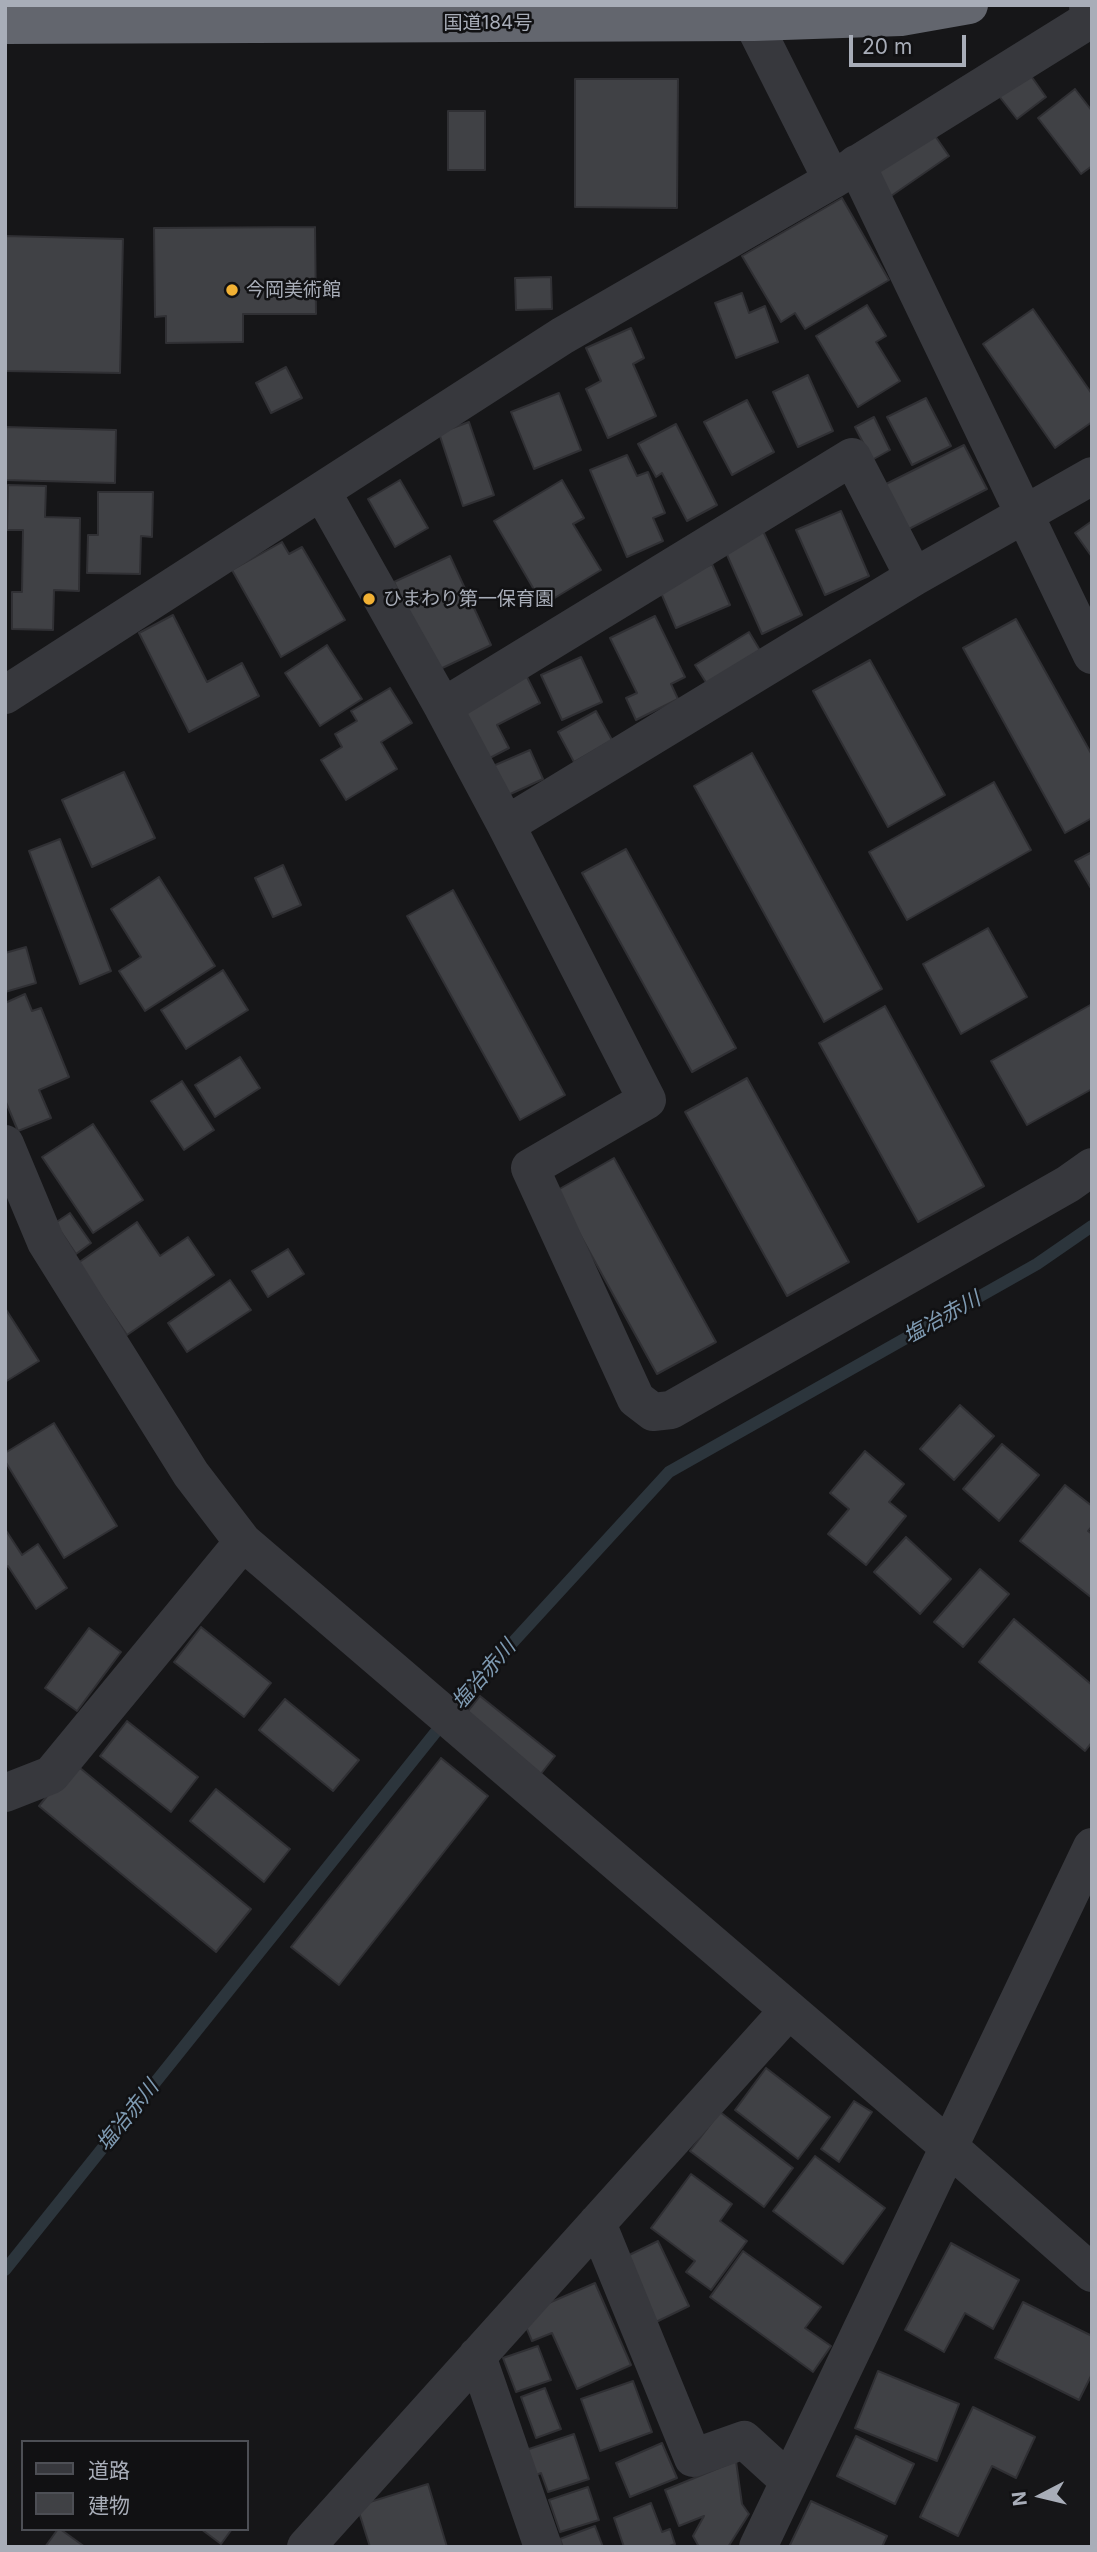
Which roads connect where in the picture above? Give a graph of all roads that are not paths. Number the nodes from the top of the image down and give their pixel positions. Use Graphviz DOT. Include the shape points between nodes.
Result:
graph roads {
  1 [pos="969,5"];
  2 [pos="749,13"];
  3 [pos="1090,17"];
  4 [pos="5,24"];
  5 [pos="844,172"];
  6 [pos="1092,476"];
  7 [pos="322,492"];
  8 [pos="1025,516"];
  9 [pos="915,577"];
  10 [pos="1092,656"];
  11 [pos="5,695"];
  12 [pos="443,707"];
  13 [pos="506,825"];
  14 [pos="5,1144"];
  15 [pos="1092,1167"];
  16 [pos="243,1542"];
  17 [pos="5,1793"];
  18 [pos="1092,1847"];
  19 [pos="788,2011"];
  20 [pos="949,2147"];
  21 [pos="597,2222"];
  22 [pos="1092,2273"];
  23 [pos="477,2356"];
  24 [pos="789,2481"];
  25 [pos="306,2547"];
  26 [pos="543,2547"];
  27 [pos="758,2547"];
  1 -- 2 [label="highway, 国道184号" via="901,17"];
  2 -- 4 [label="highway, 国道184号"];
  2 -- 5 [label="street"];
  3 -- 5 [label="street"];
  5 -- 7 [label="street" via="562,336"];
  5 -- 8 [label="street"];
  6 -- 8 [label="street"];
  7 -- 11 [label="street"];
  7 -- 12 [label="street"];
  8 -- 9 [label="street"];
  8 -- 10 [label="street"];
  9 -- 12 [label="street" via="852,457"];
  9 -- 13 [label="street"];
  12 -- 13 [label="street"];
  13 -- 15 [label="street" via="647,1100 530,1168 635,1399 653,1412 671,1410"];
  14 -- 16 [label="street" via="46,1242 191,1474"];
  16 -- 17 [label="street" via="51,1775"];
  16 -- 19 [label="street"];
  18 -- 20 [label="street"];
  19 -- 20 [label="street"];
  19 -- 21 [label="street"];
  20 -- 22 [label="street"];
  20 -- 24 [label="street"];
  21 -- 23 [label="street"];
  21 -- 24 [label="street" via="693,2458 744,2440"];
  23 -- 25 [label="street"];
  23 -- 26 [label="street"];
  24 -- 27 [label="street"];
}
